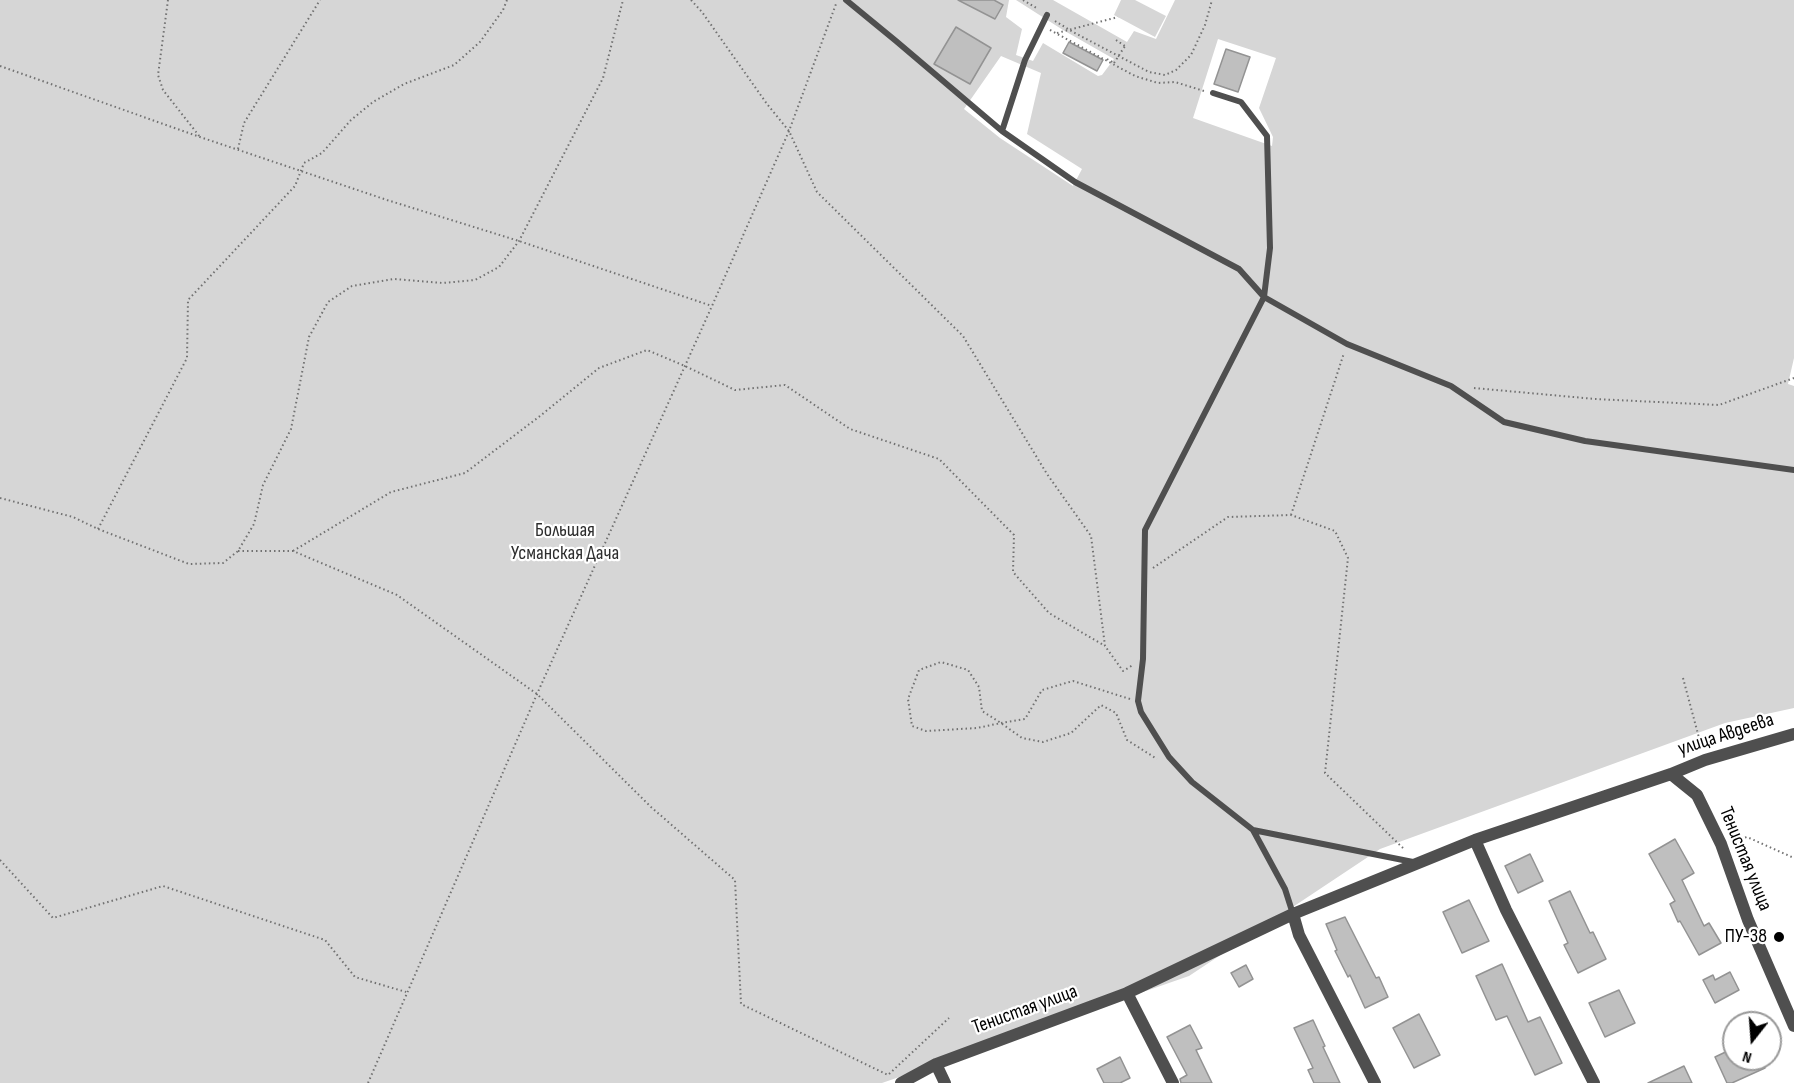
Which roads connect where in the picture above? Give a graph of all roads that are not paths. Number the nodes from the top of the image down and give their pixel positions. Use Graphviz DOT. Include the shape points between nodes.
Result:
graph roads {
  1 [pos="846,0"];
  2 [pos="1047,15"];
  3 [pos="1213,93"];
  4 [pos="1002,132"];
  5 [pos="1264,297"];
  6 [pos="1794,470"];
  7 [pos="1794,734"];
  8 [pos="1671,774"];
  9 [pos="1253,830"];
  10 [pos="1475,840"];
  11 [pos="1418,863"];
  12 [pos="1293,914"];
  13 [pos="1127,993"];
  14 [pos="1794,1026"];
  15 [pos="936,1064"];
  16 [pos="901,1083"];
  17 [pos="945,1083"];
  18 [pos="1173,1083"];
  19 [pos="1375,1083"];
  20 [pos="1594,1083"];
  1 -- 4 [label="lane"];
  2 -- 4 [label="lane" via="1025,60"];
  3 -- 5 [label="lane" via="1241,102 1267,136 1270,248"];
  4 -- 5 [label="lane" via="1075,182 1239,268"];
  5 -- 6 [label="lane" via="1347,344 1451,386 1504,422 1585,441"];
  5 -- 9 [label="lane" via="1147,523 1138,701 1169,757 1192,782"];
  7 -- 8 [label="street, улица Авдеева"];
  8 -- 10 [label="street, Тенистая улица"];
  8 -- 14 [label="street, Тенистая улица" via="1697,795 1721,844 1748,920"];
  9 -- 11 [label="lane"];
  9 -- 12 [label="lane" via="1285,889"];
  10 -- 11 [label="street, Тенистая улица"];
  10 -- 20 [label="street"];
  11 -- 12 [label="street, Тенистая улица"];
  12 -- 13 [label="street, Тенистая улица"];
  12 -- 19 [label="street" via="1299,935"];
  13 -- 15 [label="street, Тенистая улица"];
  13 -- 18 [label="street"];
  15 -- 16 [label="street, Тенистая улица"];
  15 -- 17 [label="street"];
}
